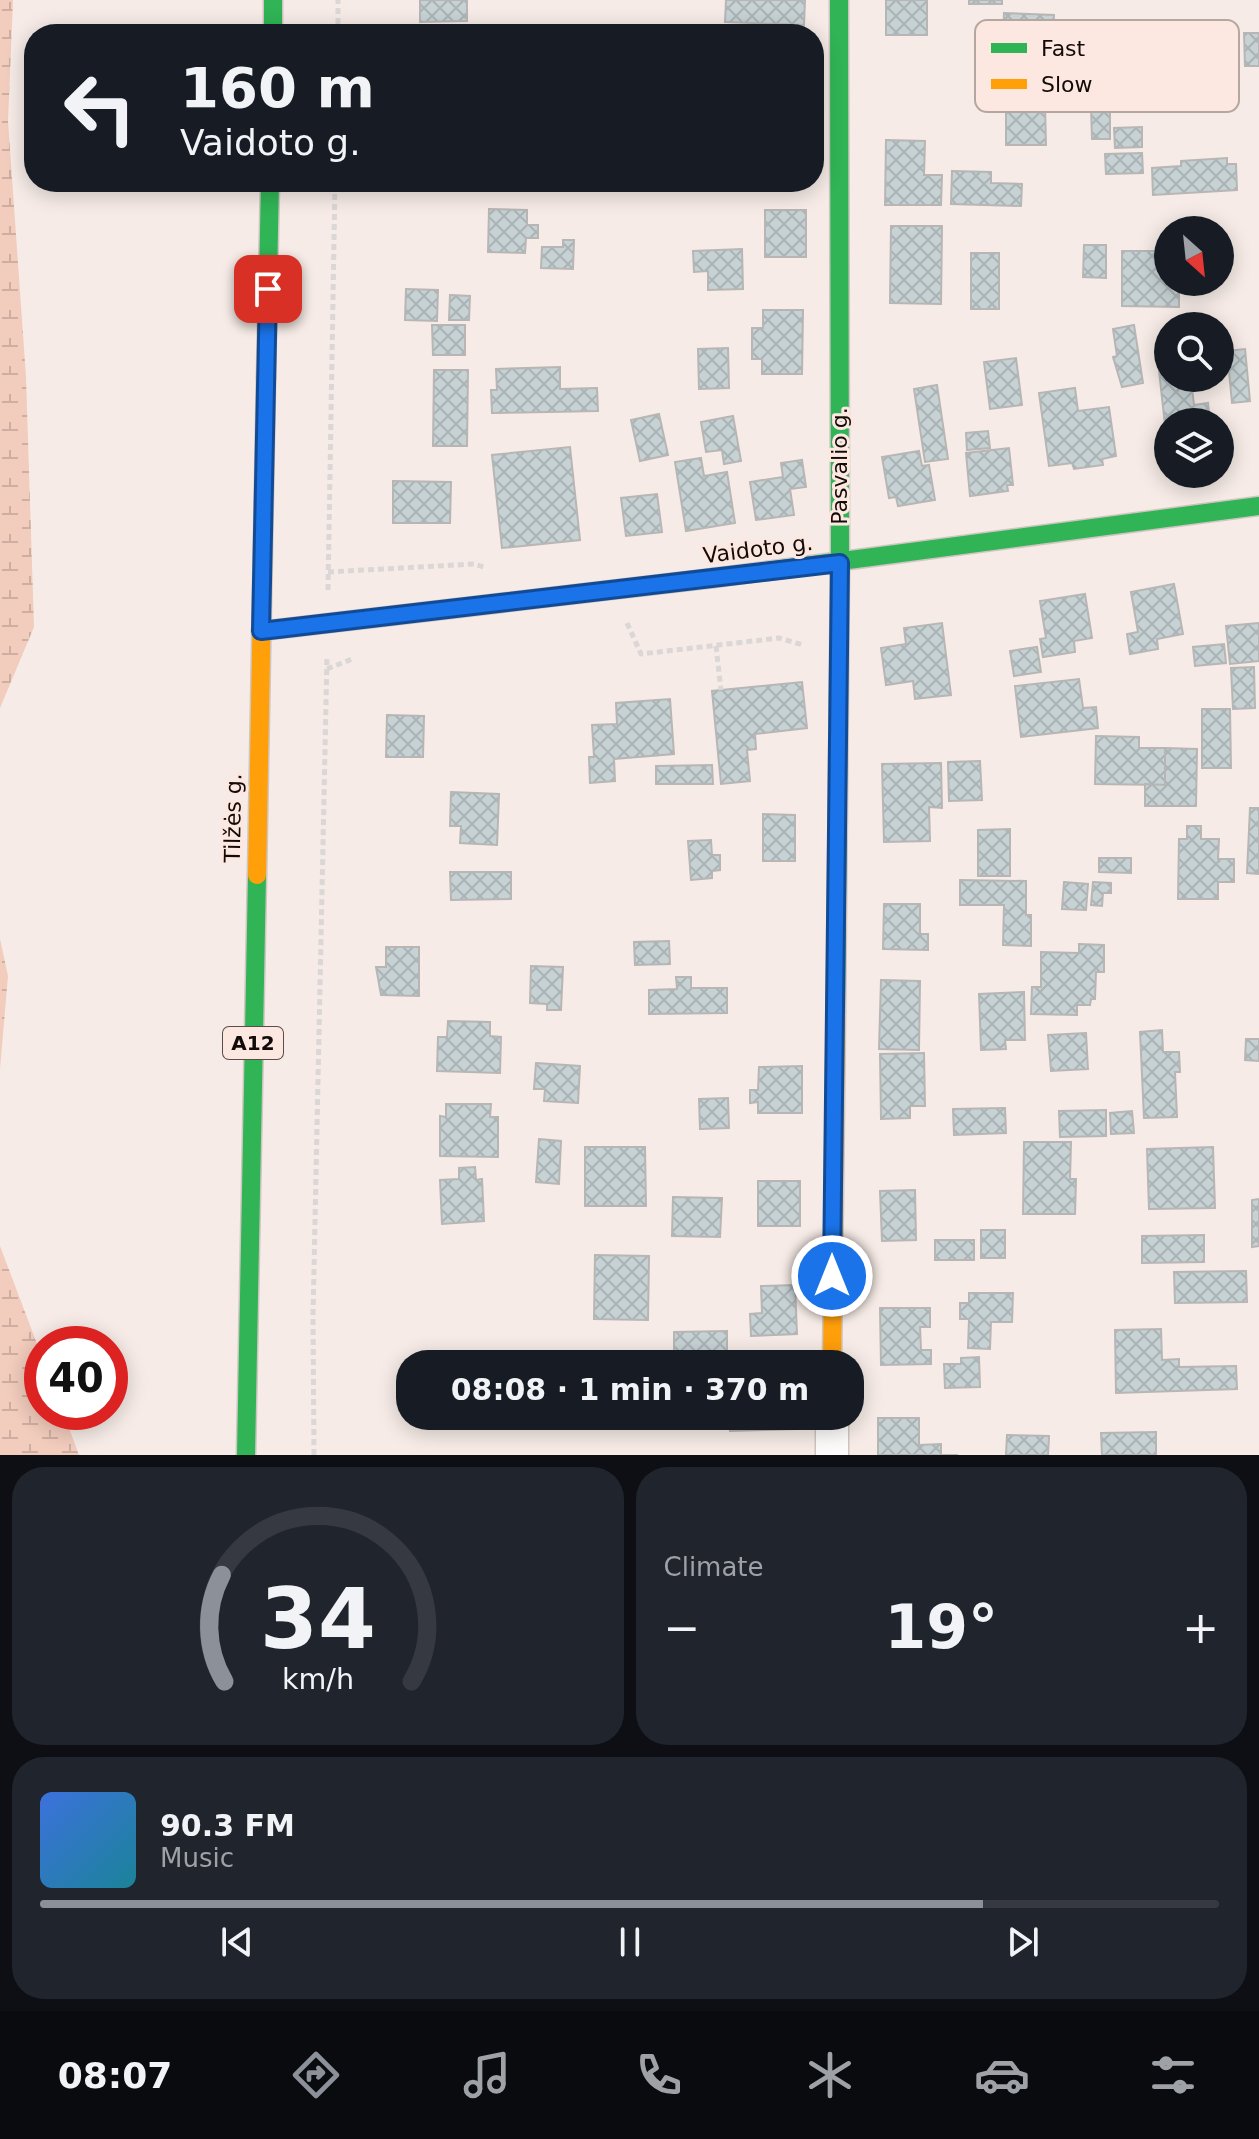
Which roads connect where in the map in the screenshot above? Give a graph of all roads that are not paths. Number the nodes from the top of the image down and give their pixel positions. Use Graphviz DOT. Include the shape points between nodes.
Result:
graph roads {
  1 [pos="273,0"];
  2 [pos="839,0"];
  3 [pos="273,24"];
  4 [pos="270,192"];
  5 [pos="1259,506"];
  6 [pos="840,563"];
  7 [pos="261,631"];
  8 [pos="832,1350"];
  9 [pos="832,1430"];
  10 [pos="246,1455"];
  11 [pos="832,1455"];
  1 -- 3 [label="main road"];
  2 -- 6 [label="main road, Pasvalio g."];
  4 -- 7 [label="main road, Tilžės g. / A12"];
  5 -- 6 [label="main road, Vaidoto g."];
  6 -- 7 [label="main road, Vaidoto g."];
  6 -- 8 [label="main road, Pasvalio g."];
  7 -- 10 [label="main road, Tilžės g. / A12"];
  9 -- 11 [label="street"];
}
